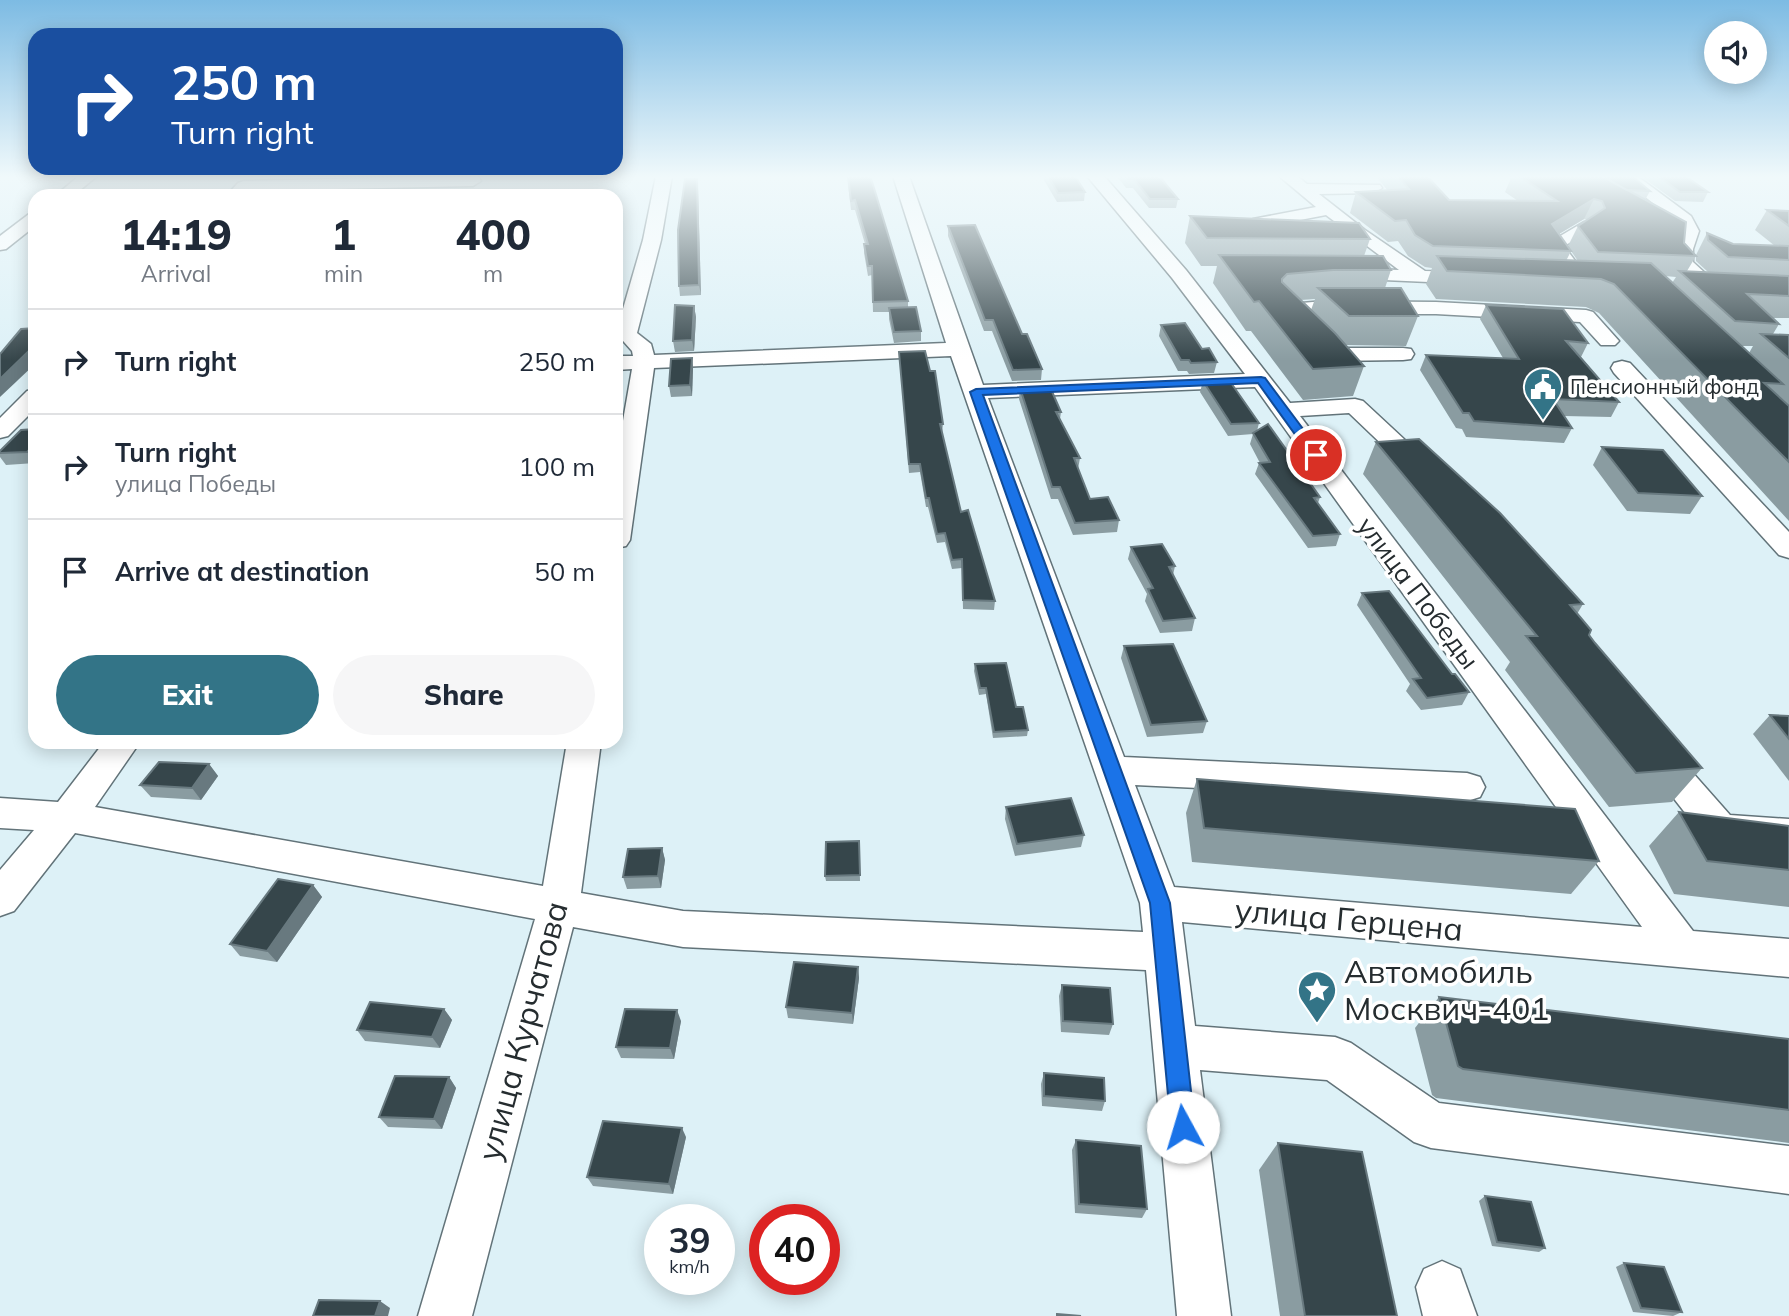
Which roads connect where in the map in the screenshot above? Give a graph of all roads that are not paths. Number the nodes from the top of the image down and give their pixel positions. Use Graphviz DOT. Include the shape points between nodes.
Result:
graph roads {
  1 [pos="652,237"];
  2 [pos="922,237"];
  3 [pos="1156,237"];
  4 [pos="1254,237"];
  5 [pos="1272,237"];
  6 [pos="1364,237"];
  7 [pos="1567,237"];
  8 [pos="1688,237"];
  9 [pos="1328,273"];
  10 [pos="1419,275"];
  11 [pos="1557,282"];
  12 [pos="1683,286"];
  13 [pos="1505,310"];
  14 [pos="1608,341"];
  15 [pos="959,349"];
  16 [pos="1403,354"];
  17 [pos="623,363"];
  18 [pos="644,363"];
  19 [pos="1622,368"];
  20 [pos="1261,380"];
  21 [pos="976,392"];
  22 [pos="28,403"];
  23 [pos="1283,410"];
  24 [pos="0,431"];
  25 [pos="1436,483"];
  26 [pos="623,496"];
  27 [pos="1787,544"];
  28 [pos="1635,729"];
  29 [pos="118,749"];
  30 [pos="583,749"];
  31 [pos="1112,770"];
  32 [pos="1467,787"];
  33 [pos="0,813"];
  34 [pos="67,817"];
  35 [pos="1789,834"];
  36 [pos="0,899"];
  37 [pos="1160,903"];
  38 [pos="559,905"];
  39 [pos="1682,949"];
  40 [pos="1164,952"];
  41 [pos="1789,958"];
  42 [pos="1174,1046"];
  43 [pos="1789,1170"];
  44 [pos="445,1316"];
  45 [pos="1204,1316"];
  1 -- 18 [label="street" via="626,334 643,349"];
  2 -- 15 [label="street"];
  3 -- 20 [label="street, улица Победы" via="1193,274"];
  4 -- 5 [label="street"];
  6 -- 10 [label="street"];
  7 -- 11 [label="street" via="1554,245 1582,283"];
  8 -- 12 [label="street" via="1684,264 1716,287"];
  9 -- 10 [label="street"];
  10 -- 13 [label="street" via="1487,279"];
  13 -- 14 [label="street" via="1586,316"];
  13 -- 16 [label="street" via="1286,309 1332,355"];
  15 -- 18 [label="street"];
  15 -- 21 [label="street"];
  17 -- 18 [label="street"];
  18 -- 26 [label="street"];
  19 -- 27 [label="street"];
  20 -- 21 [label="street"];
  20 -- 23 [label="street, улица Победы"];
  21 -- 31 [label="street"];
  22 -- 24 [label="street"];
  23 -- 25 [label="street" via="1355,406"];
  23 -- 39 [label="street, улица Победы"];
  28 -- 35 [label="street" via="1720,830"];
  29 -- 34 [label="street"];
  30 -- 38 [label="street, улица Курчатова"];
  31 -- 32 [label="street"];
  31 -- 37 [label="street"];
  33 -- 34 [label="street"];
  34 -- 36 [label="street"];
  34 -- 38 [label="street"];
  37 -- 39 [label="street, улица Герцена"];
  37 -- 40 [label="street"];
  38 -- 40 [label="street" via="682,929"];
  38 -- 44 [label="street, улица Курчатова"];
  39 -- 41 [label="street, улица Герцена"];
  40 -- 42 [label="street"];
  42 -- 43 [label="street" via="1335,1059 1430,1125"];
  42 -- 45 [label="street"];
}
